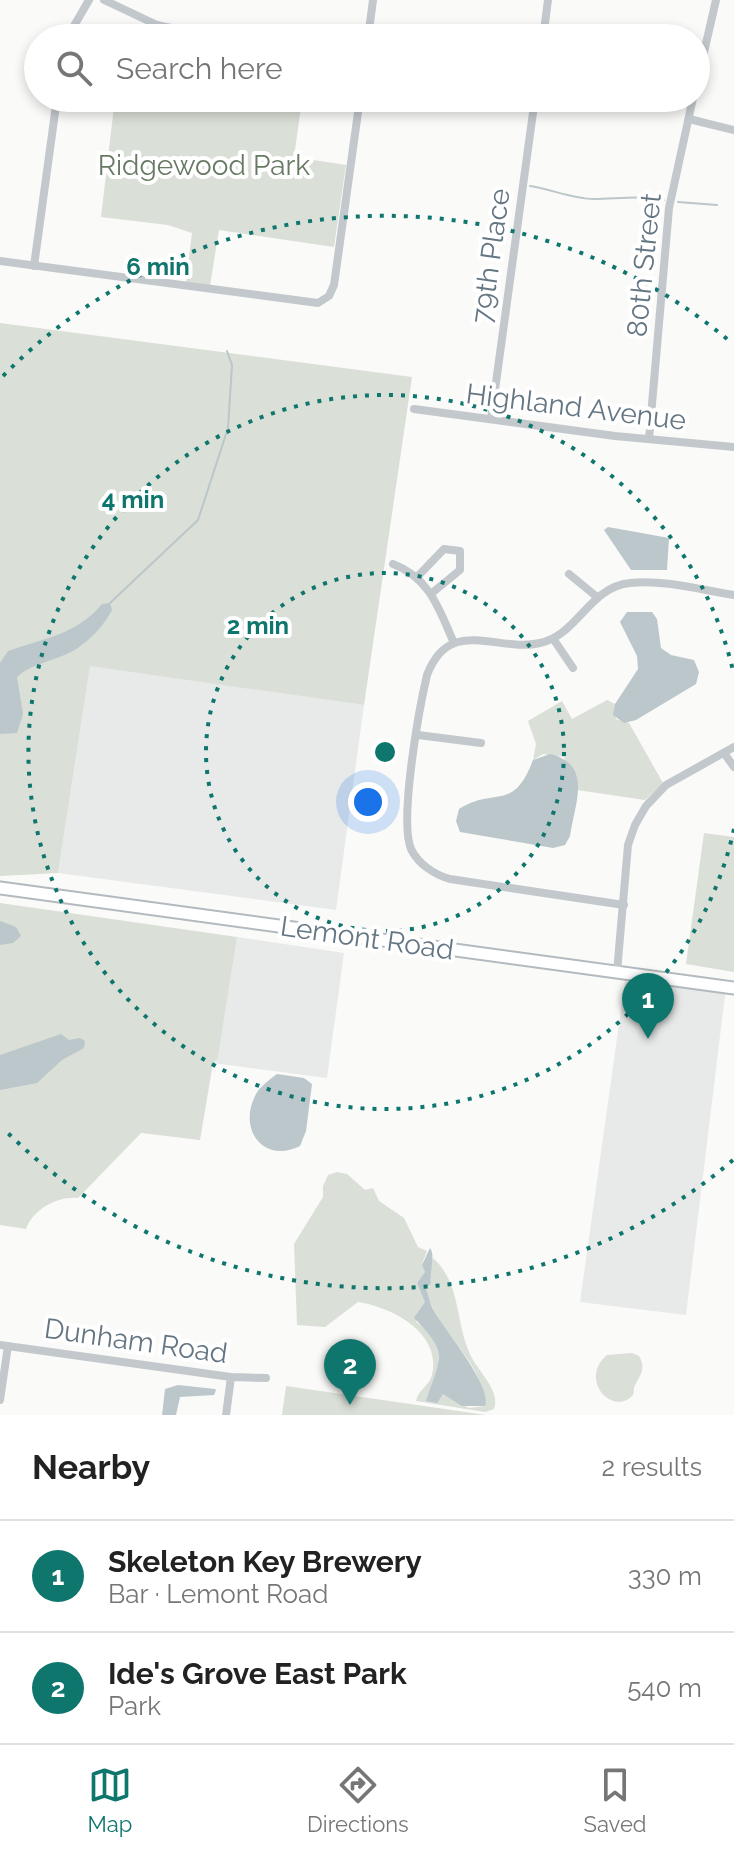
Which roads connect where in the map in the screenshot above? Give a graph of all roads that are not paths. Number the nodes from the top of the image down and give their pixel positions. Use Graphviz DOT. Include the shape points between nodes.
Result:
graph roads {
  1 [pos="89,0"];
  2 [pos="104,0"];
  3 [pos="373,0"];
  4 [pos="548,0"];
  5 [pos="716,0"];
  6 [pos="75,24"];
  7 [pos="155,24"];
  8 [pos="370,24"];
  9 [pos="545,24"];
  10 [pos="710,26"];
  11 [pos="55,112"];
  12 [pos="358,112"];
  13 [pos="533,112"];
  14 [pos="690,112"];
  15 [pos="689,119"];
  16 [pos="734,130"];
  17 [pos="0,261"];
  18 [pos="34,266"];
  19 [pos="414,409"];
  20 [pos="491,419"];
  21 [pos="649,439"];
  22 [pos="734,447"];
  23 [pos="393,564"];
  24 [pos="569,574"];
  25 [pos="417,577"];
  26 [pos="432,593"];
  27 [pos="734,595"];
  28 [pos="597,597"];
  29 [pos="554,640"];
  30 [pos="454,643"];
  31 [pos="573,668"];
  32 [pos="418,735"];
  33 [pos="481,743"];
  34 [pos="734,747"];
  35 [pos="724,753"];
  36 [pos="734,767"];
  37 [pos="0,888"];
  38 [pos="624,905"];
  39 [pos="617,972"];
  40 [pos="734,988"];
  41 [pos="4,1346"];
  42 [pos="231,1377"];
  43 [pos="266,1378"];
  44 [pos="0,1400"];
  45 [pos="226,1415"];
  1 -- 6 [label="street"];
  2 -- 7 [label="street"];
  3 -- 8 [label="street"];
  4 -- 9 [label="street"];
  5 -- 10 [label="street"];
  11 -- 18 [label="street"];
  12 -- 18 [label="street" via="334,285 324,301 306,304"];
  13 -- 20 [label="street, 79th Place"];
  14 -- 15 [label="street, 80th Street"];
  15 -- 16 [label="street"];
  15 -- 21 [label="street, 80th Street" via="669,208"];
  17 -- 18 [label="street"];
  19 -- 20 [label="street, Highland Avenue"];
  20 -- 21 [label="street, Highland Avenue"];
  21 -- 22 [label="street, Highland Avenue"];
  23 -- 25 [label="street"];
  24 -- 28 [label="street"];
  25 -- 26 [label="street"];
  25 -- 26 [label="street" via="444,549 460,551 460,570"];
  26 -- 30 [label="street"];
  27 -- 28 [label="street" via="639,582"];
  28 -- 29 [label="street"];
  29 -- 30 [label="street" via="533,645 476,639"];
  29 -- 31 [label="street"];
  30 -- 32 [label="street" via="430,666"];
  32 -- 33 [label="street"];
  32 -- 38 [label="street" via="406,822 413,854 429,869 456,880"];
  34 -- 35 [label="street"];
  35 -- 36 [label="street"];
  35 -- 38 [label="street" via="666,785 644,809 628,845"];
  37 -- 39 [label="main road, Lemont Road"];
  38 -- 39 [label="street"];
  39 -- 40 [label="main road, Lemont Road"];
  41 -- 42 [label="street, Dunham Road"];
  41 -- 44 [label="street"];
  42 -- 43 [label="street, Dunham Road"];
  42 -- 45 [label="street"];
}
